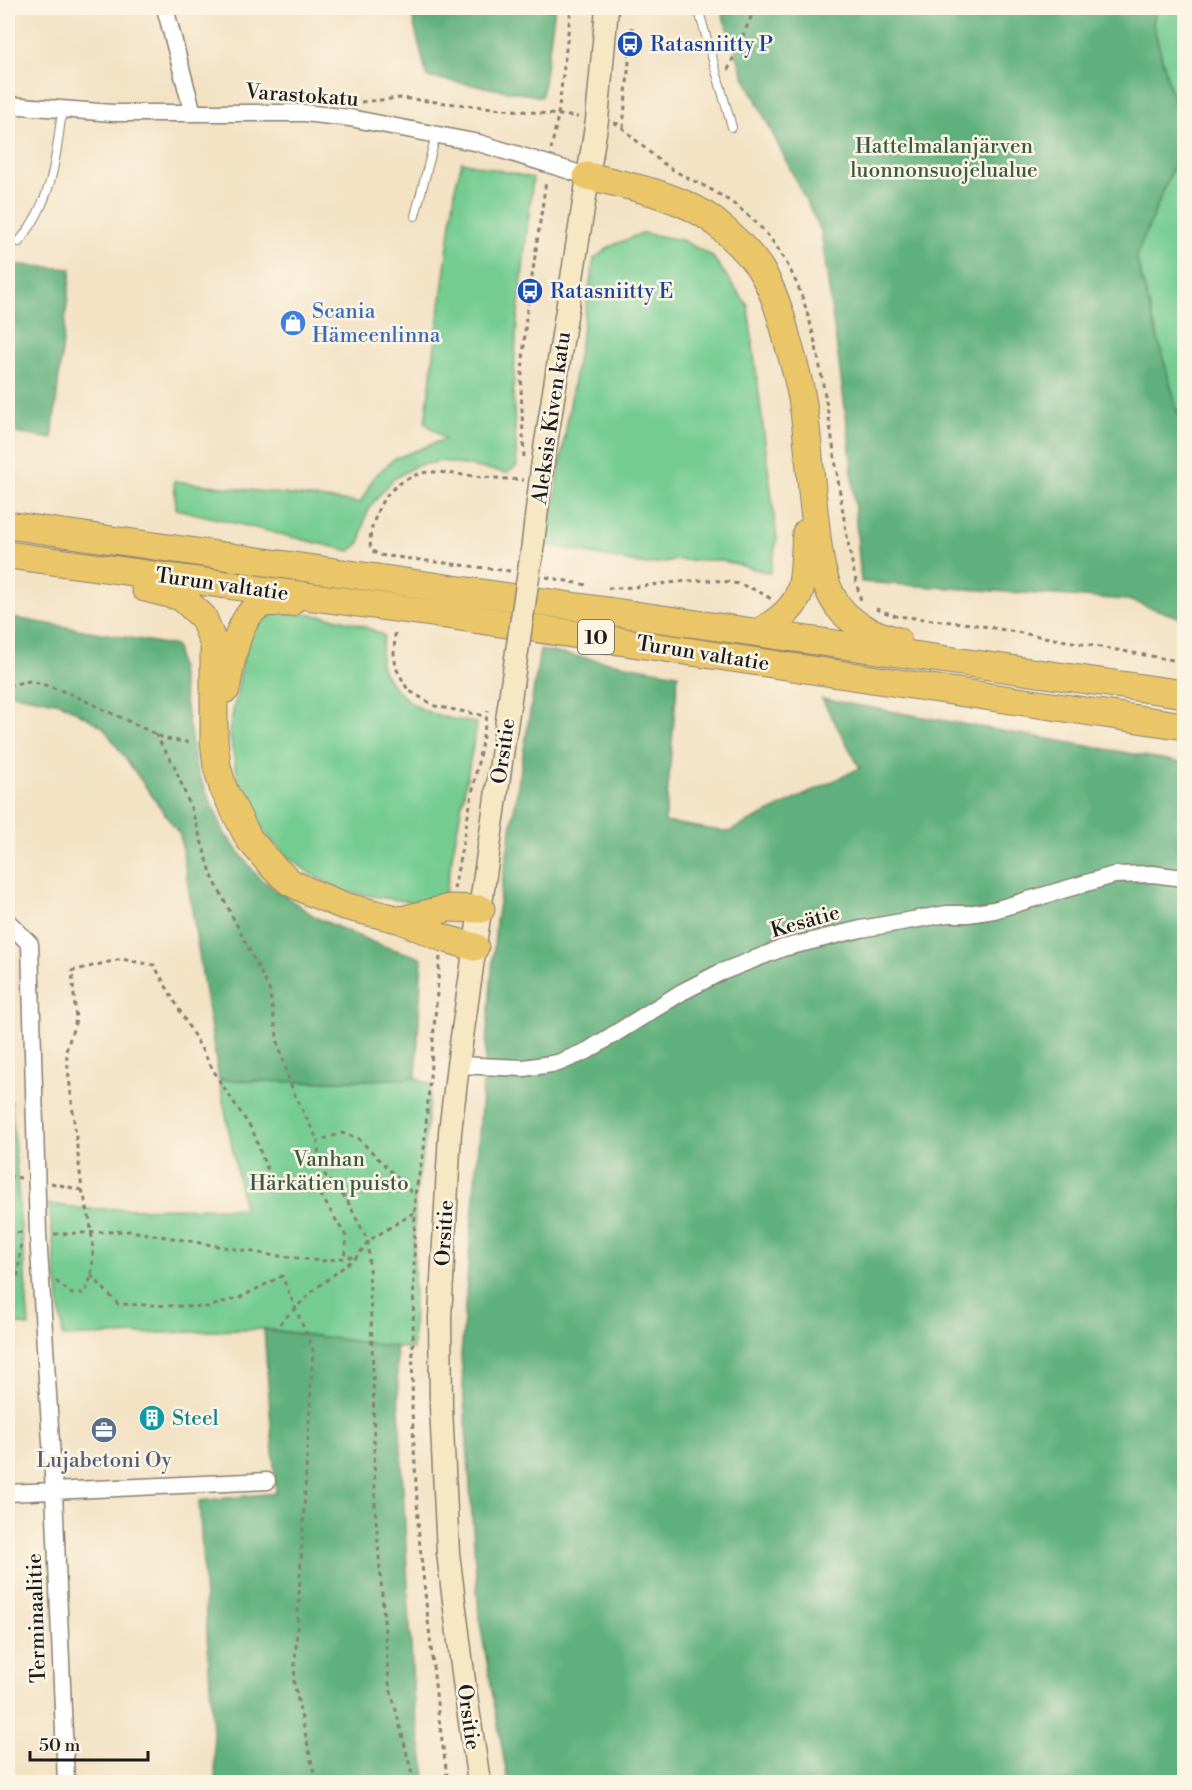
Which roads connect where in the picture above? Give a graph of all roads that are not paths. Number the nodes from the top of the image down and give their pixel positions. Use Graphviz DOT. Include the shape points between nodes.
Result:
graph roads {
  1 [pos="165,8"];
  2 [pos="607,8"];
  3 [pos="698,8"];
  4 [pos="8,105"];
  5 [pos="62,110"];
  6 [pos="193,113"];
  7 [pos="732,128"];
  8 [pos="436,135"];
  9 [pos="587,176"];
  10 [pos="415,216"];
  11 [pos="19,242"];
  12 [pos="810,481"];
  13 [pos="8,525"];
  14 [pos="8,555"];
  15 [pos="8,568"];
  16 [pos="453,616"];
  17 [pos="759,633"];
  18 [pos="968,662"];
  19 [pos="513,685"];
  20 [pos="1185,694"];
  21 [pos="1185,726"];
  22 [pos="215,744"];
  23 [pos="1185,878"];
  24 [pos="481,909"];
  25 [pos="401,920"];
  26 [pos="8,922"];
  27 [pos="475,947"];
  28 [pos="458,1065"];
  29 [pos="267,1481"];
  30 [pos="54,1491"];
  31 [pos="8,1493"];
  32 [pos="66,1782"];
  33 [pos="479,1782"];
  1 -- 6 [label="street"];
  2 -- 9 [label="main road, Aleksis Kiven katu" via="597,120"];
  3 -- 7 [label="lane"];
  4 -- 5 [label="street, Varastokatu"];
  5 -- 6 [label="street, Varastokatu"];
  5 -- 11 [label="lane" via="50,185 32,226"];
  6 -- 8 [label="street, Varastokatu" via="304,113"];
  8 -- 9 [label="street, Varastokatu" via="479,143"];
  8 -- 10 [label="lane"];
  9 -- 12 [label="highway" via="646,191 709,218 760,269 780,310 796,375 803,405"];
  9 -- 19 [label="main road, Aleksis Kiven katu, bridge"];
  12 -- 17 [label="highway" via="802,588 789,612"];
  12 -- 18 [label="highway" via="820,559 827,585 846,616 873,634"];
  13 -- 17 [label="highway, Turun valtatie / 10"];
  14 -- 16 [label="highway, Turun valtatie / 10"];
  15 -- 22 [label="highway" via="181,597 203,617 214,645"];
  16 -- 21 [label="highway, Turun valtatie / 10"];
  16 -- 22 [label="highway" via="304,603 267,603 256,608 242,626"];
  17 -- 18 [label="highway, Turun valtatie / 10"];
  18 -- 20 [label="highway, Turun valtatie / 10"];
  19 -- 24 [label="main road, Orsitie"];
  22 -- 25 [label="highway" via="217,766 234,811 249,839 274,868 290,882 336,903"];
  23 -- 28 [label="street, Kesätie" via="1114,875 994,910 861,928 783,948 719,973 587,1051 558,1063 524,1068"];
  24 -- 25 [label="highway" via="449,908"];
  24 -- 27 [label="main road, Orsitie"];
  25 -- 27 [label="highway"];
  26 -- 30 [label="street, Terminaalitie" via="30,944 30,1235 40,1269"];
  27 -- 28 [label="main road, Orsitie"];
  28 -- 33 [label="main road, Orsitie" via="443,1230 441,1407 448,1553"];
  29 -- 30 [label="street"];
  30 -- 31 [label="street"];
  30 -- 32 [label="street, Terminaalitie"];
}
